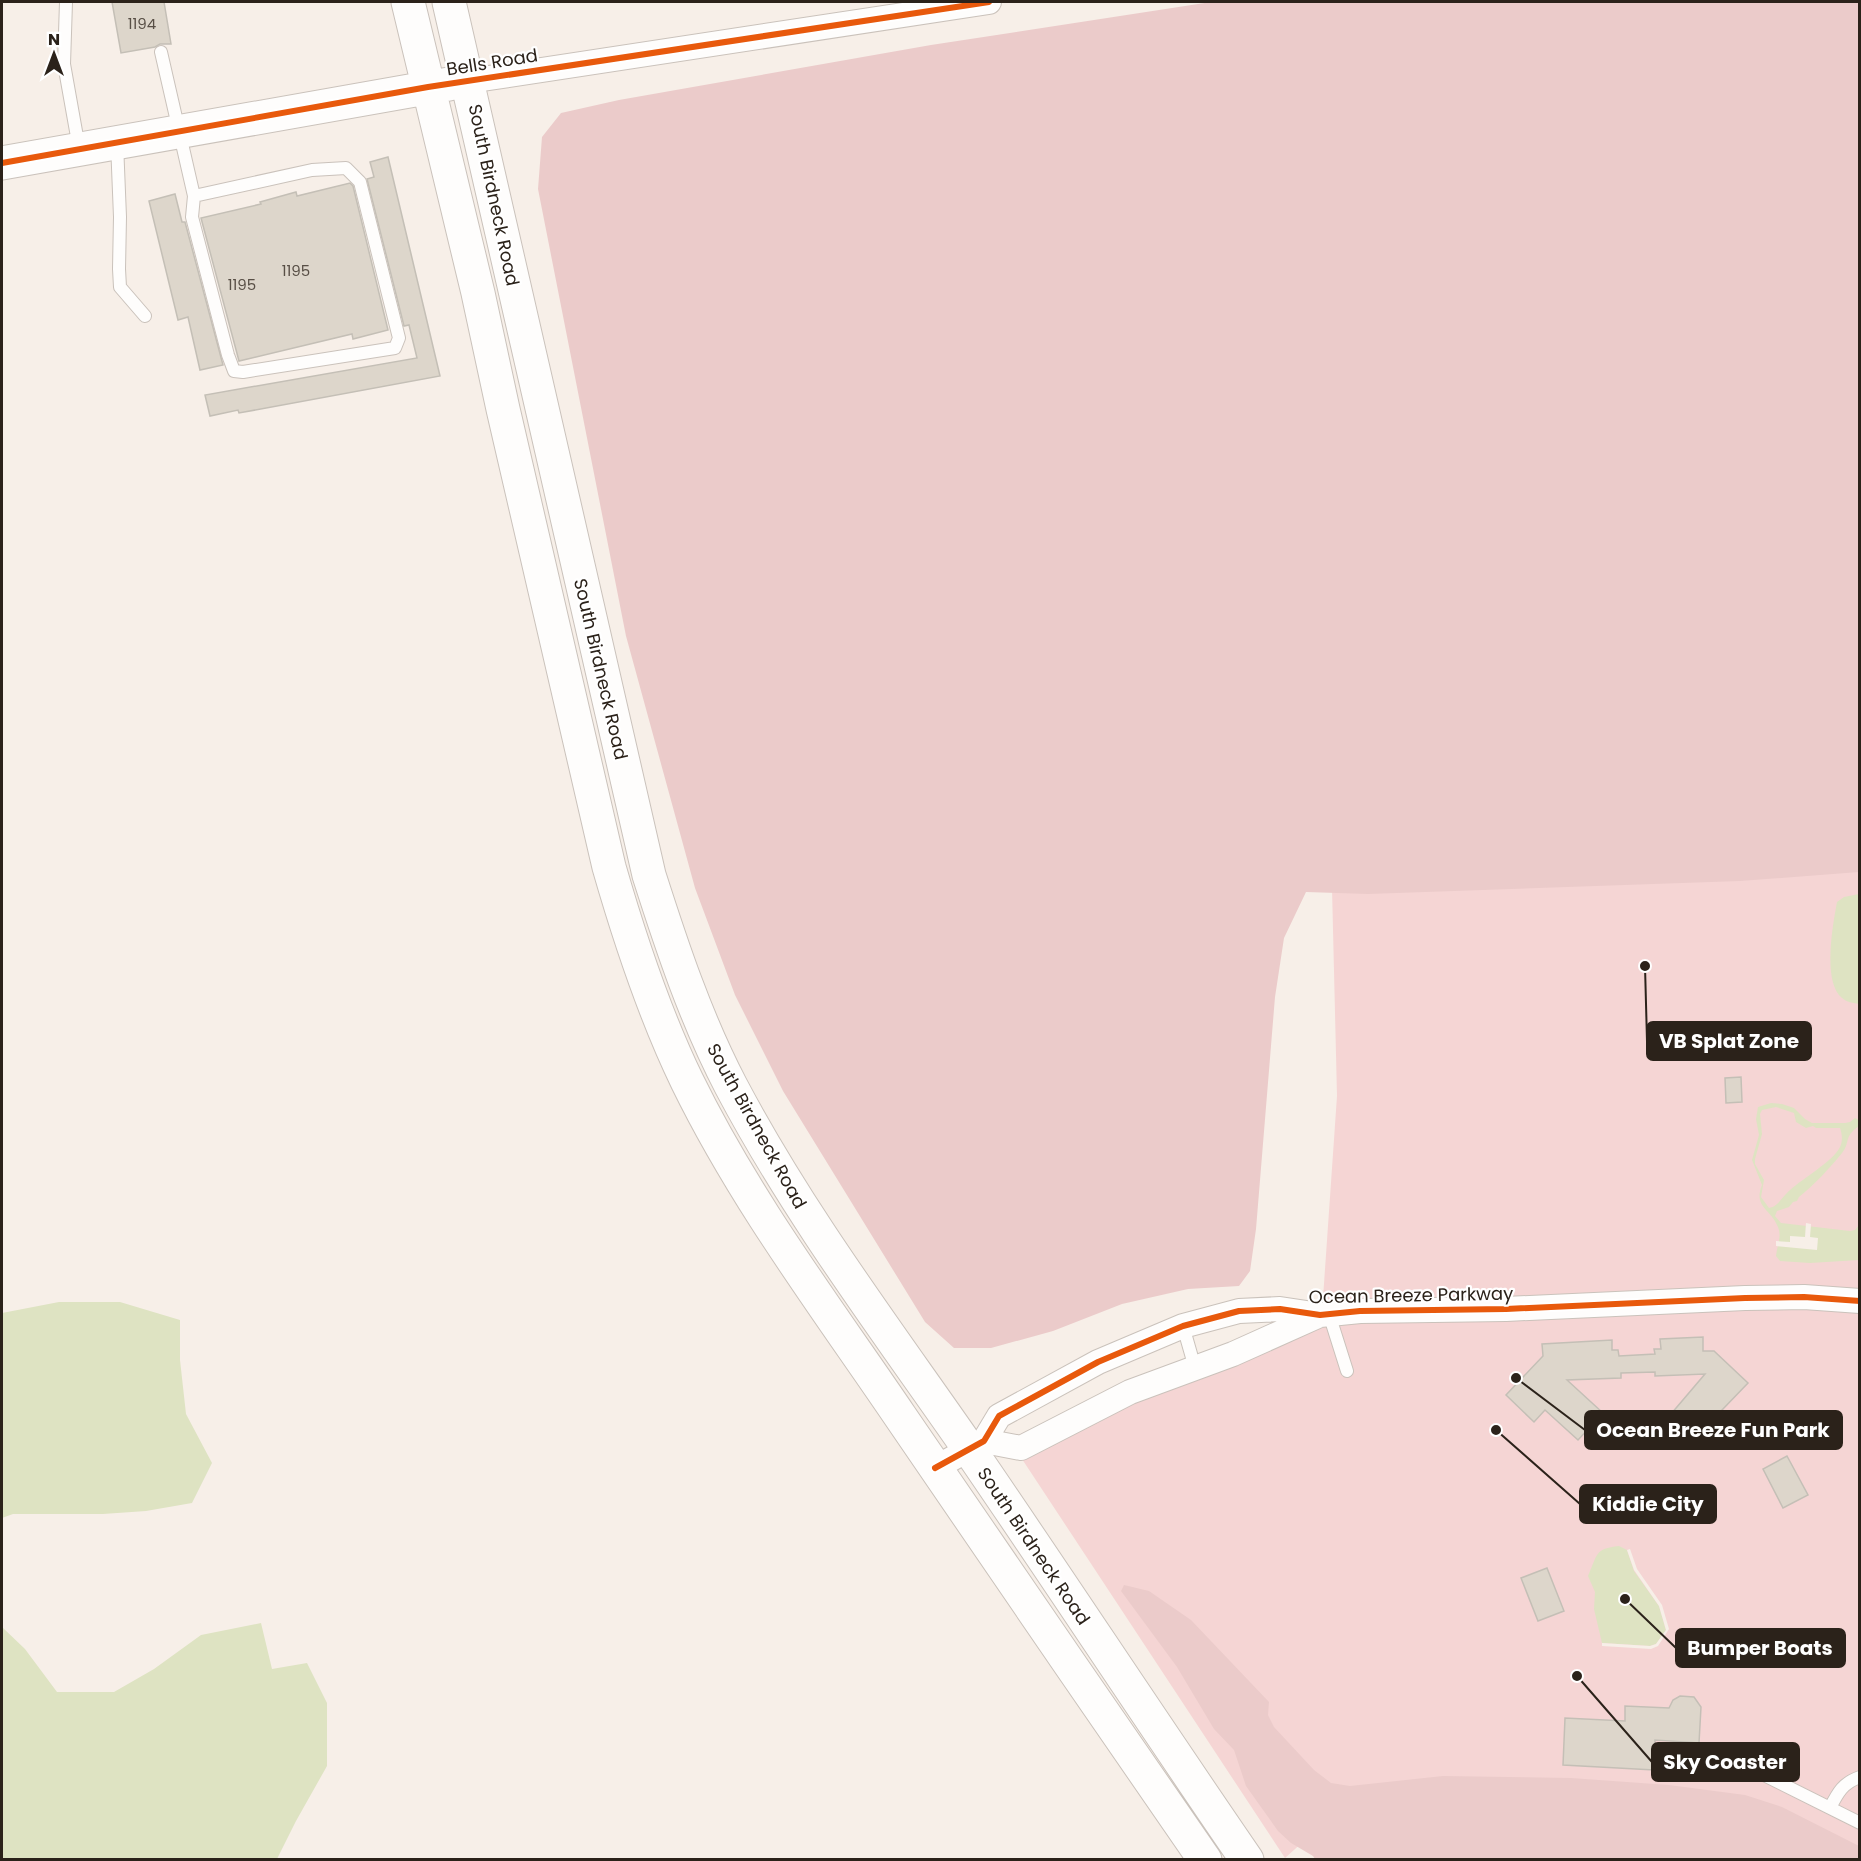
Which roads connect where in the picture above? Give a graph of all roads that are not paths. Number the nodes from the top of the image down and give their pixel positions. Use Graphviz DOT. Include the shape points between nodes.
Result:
graph roads {
  1 [pos="66,2"];
  2 [pos="408,2"];
  3 [pos="449,2"];
  4 [pos="989,2"];
  5 [pos="161,52"];
  6 [pos="469,81"];
  7 [pos="428,87"];
  8 [pos="179,131"];
  9 [pos="117,142"];
  10 [pos="79,149"];
  11 [pos="2,163"];
  12 [pos="194,196"];
  13 [pos="145,316"];
  14 [pos="1860,1301"];
  15 [pos="1325,1314"];
  16 [pos="1183,1326"];
  17 [pos="1195,1368"];
  18 [pos="1347,1371"];
  19 [pos="976,1445"];
  20 [pos="935,1468"];
  21 [pos="1668,1752"];
  22 [pos="1860,1777"];
  23 [pos="1830,1808"];
  24 [pos="1860,1823"];
  25 [pos="1205,1860"];
  26 [pos="1247,1860"];
  1 -- 10 [label="lane" via="64,64"];
  2 -- 7 [label="main road, South Birdneck Road"];
  3 -- 6 [label="main road, South Birdneck Road"];
  4 -- 6 [label="street, Bells Road"];
  5 -- 8 [label="lane"];
  6 -- 7 [label="main road, Bells Road"];
  6 -- 19 [label="main road, South Birdneck Road" via="633,808 672,948 721,1065 808,1218"];
  7 -- 8 [label="main road, Bells Road"];
  7 -- 20 [label="main road, South Birdneck Road" via="627,933 687,1081 743,1183"];
  8 -- 9 [label="main road, Bells Road"];
  8 -- 12 [label="lane"];
  9 -- 10 [label="main road, Bells Road"];
  9 -- 13 [label="lane" via="120,287"];
  10 -- 11 [label="main road, Bells Road"];
  12 -- 12 [label="lane" via="192,217 234,371 395,348 399,338 360,182 352,172 346,168 312,171"];
  14 -- 15 [label="street, Ocean Breeze Parkway" via="1745,1298"];
  15 -- 16 [label="street, Ocean Breeze Parkway" via="1280,1309 1239,1311"];
  15 -- 17 [label="street, Ocean Breeze Parkway"];
  15 -- 18 [label="lane"];
  16 -- 17 [label="lane"];
  16 -- 19 [label="street, Ocean Breeze Parkway" via="1098,1362 999,1416"];
  17 -- 19 [label="street, Ocean Breeze Parkway" via="1130,1392 1022,1448"];
  19 -- 20 [label="street, Ocean Breeze Parkway"];
  19 -- 26 [label="main road, South Birdneck Road"];
  20 -- 25 [label="main road, South Birdneck Road"];
  21 -- 23 [label="lane" via="1724,1755"];
  22 -- 23 [label="lane" via="1839,1789"];
  23 -- 24 [label="lane"];
}
